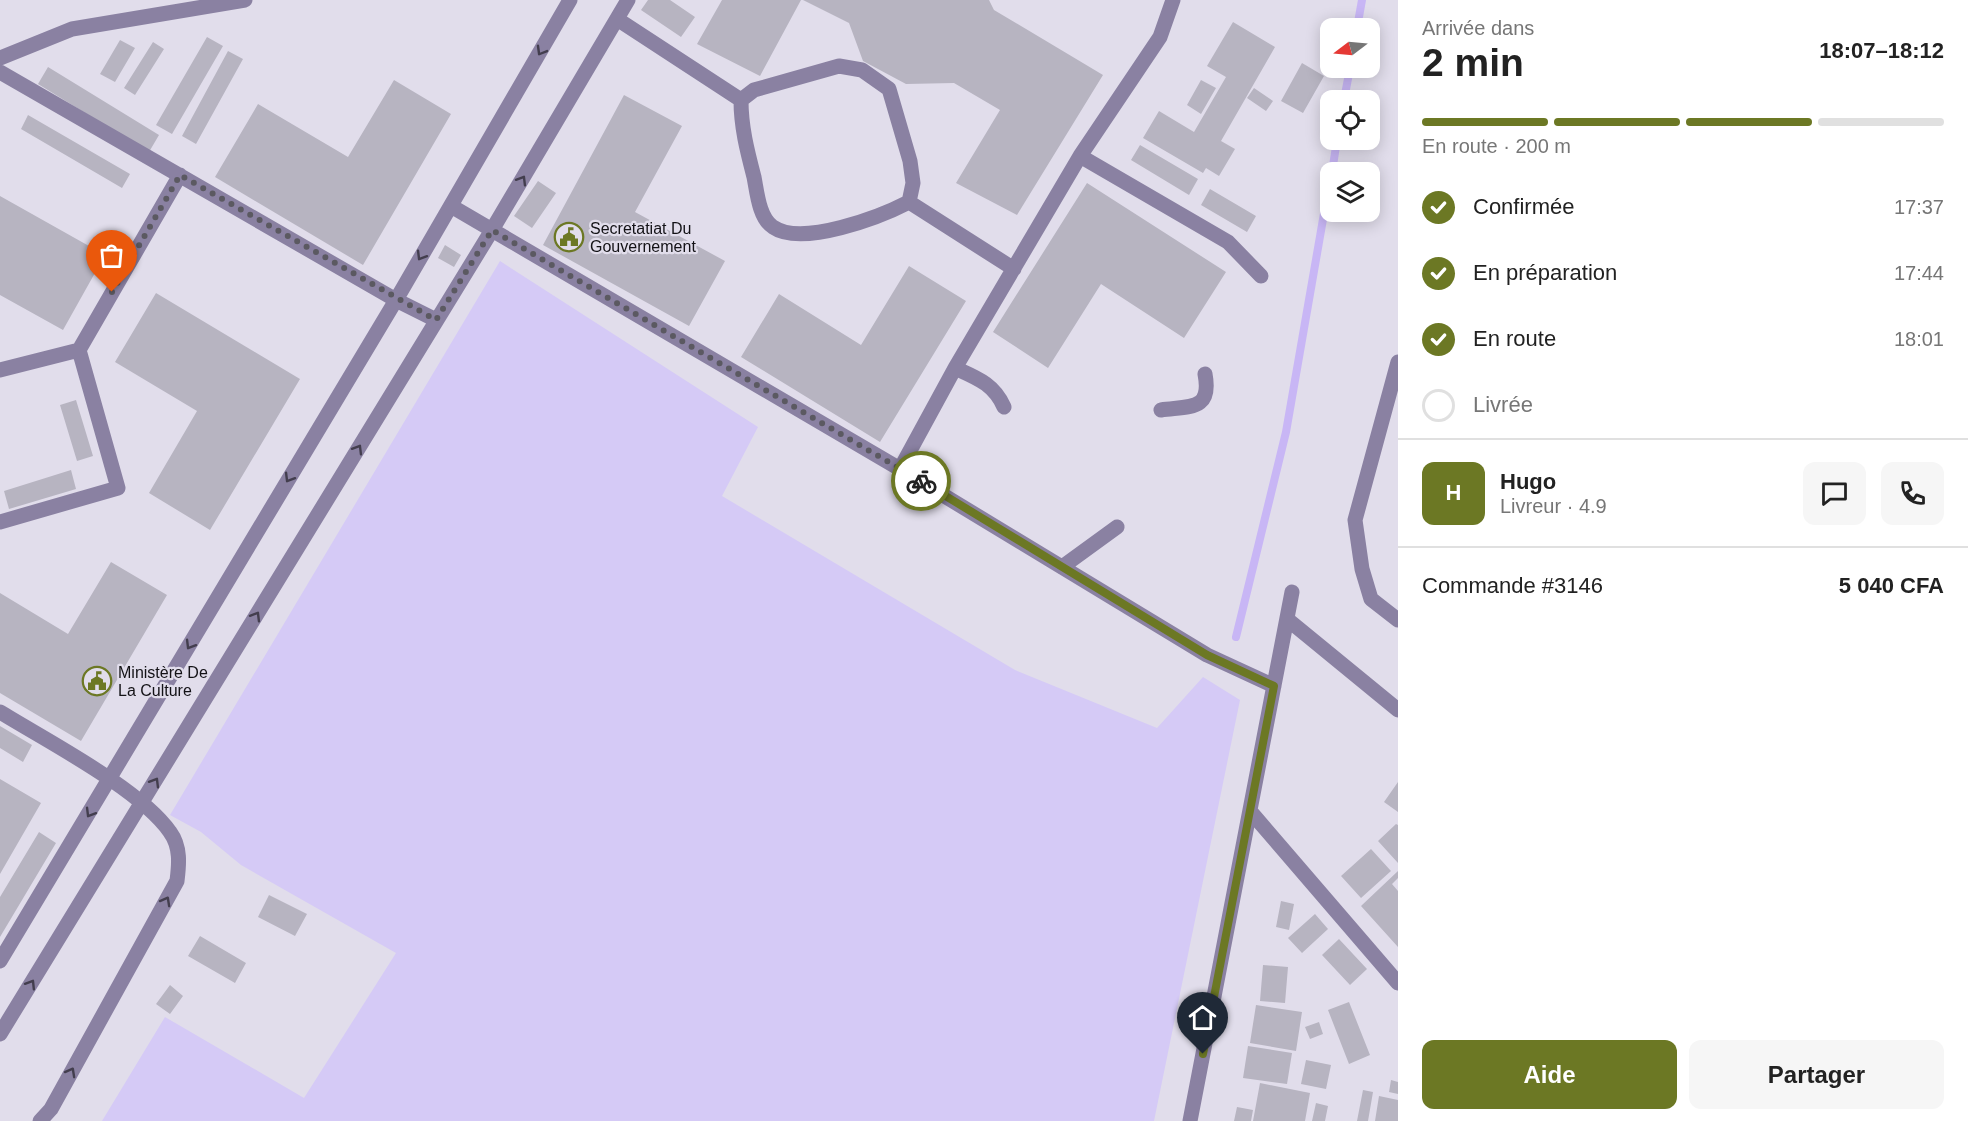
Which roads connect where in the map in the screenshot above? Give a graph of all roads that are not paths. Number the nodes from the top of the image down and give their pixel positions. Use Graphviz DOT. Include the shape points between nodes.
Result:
graph roads {
  1 [pos="245,0"];
  2 [pos="570,0"];
  3 [pos="628,0"];
  4 [pos="1173,0"];
  5 [pos="617,19"];
  6 [pos="0,58"];
  7 [pos="0,72"];
  8 [pos="741,100"];
  9 [pos="1080,156"];
  10 [pos="180,175"];
  11 [pos="909,202"];
  12 [pos="451,206"];
  13 [pos="492,230"];
  14 [pos="1014,269"];
  15 [pos="1261,276"];
  16 [pos="396,300"];
  17 [pos="436,320"];
  18 [pos="79,350"];
  19 [pos="1398,362"];
  20 [pos="955,368"];
  21 [pos="0,370"];
  22 [pos="1204,374"];
  23 [pos="1004,407"];
  24 [pos="1161,410"];
  25 [pos="900,469"];
  26 [pos="0,522"];
  27 [pos="1117,527"];
  28 [pos="1062,567"];
  29 [pos="1292,592"];
  30 [pos="1287,619"];
  31 [pos="1398,620"];
  32 [pos="1274,686"];
  33 [pos="1398,710"];
  34 [pos="0,712"];
  35 [pos="109,780"];
  36 [pos="142,803"];
  37 [pos="1250,811"];
  38 [pos="0,961"];
  39 [pos="1398,983"];
  40 [pos="0,1034"];
  41 [pos="40,1121"];
  42 [pos="1190,1121"];
  1 -- 6 [label="street" via="72,29"];
  2 -- 12 [label="street, one-way"];
  3 -- 5 [label="street"];
  4 -- 9 [label="street" via="1160,37"];
  5 -- 8 [label="street"];
  13 -- 5 [label="street, one-way"];
  7 -- 10 [label="street"];
  8 -- 11 [label="street" via="741,126 762,212 772,227 796,236 874,220"];
  8 -- 11 [label="street" via="754,90 838,66 862,70 889,88 910,160 913,183"];
  9 -- 14 [label="street"];
  9 -- 15 [label="street" via="1228,242"];
  10 -- 16 [label="street"];
  10 -- 18 [label="street"];
  11 -- 14 [label="street"];
  12 -- 13 [label="street"];
  12 -- 16 [label="street, one-way"];
  13 -- 17 [label="street"];
  13 -- 25 [label="street"];
  14 -- 20 [label="street"];
  16 -- 17 [label="street"];
  16 -- 35 [label="street, one-way"];
  36 -- 17 [label="street, one-way"];
  18 -- 21 [label="street"];
  18 -- 26 [label="street" via="118,488"];
  19 -- 31 [label="street" via="1355,520 1371,599"];
  20 -- 23 [label="street" via="990,386"];
  20 -- 25 [label="street"];
  22 -- 24 [label="street" via="1208,389 1204,400 1196,406"];
  25 -- 28 [label="street"];
  27 -- 28 [label="street"];
  28 -- 32 [label="street" via="1207,655"];
  29 -- 30 [label="street"];
  30 -- 32 [label="street"];
  30 -- 33 [label="street"];
  32 -- 37 [label="street"];
  34 -- 35 [label="street"];
  35 -- 36 [label="street"];
  35 -- 38 [label="street, one-way"];
  40 -- 36 [label="street, one-way"];
  41 -- 36 [label="street, one-way" via="51,1109 177,881 179,857 171,833"];
  37 -- 39 [label="street"];
  37 -- 42 [label="street"];
}
